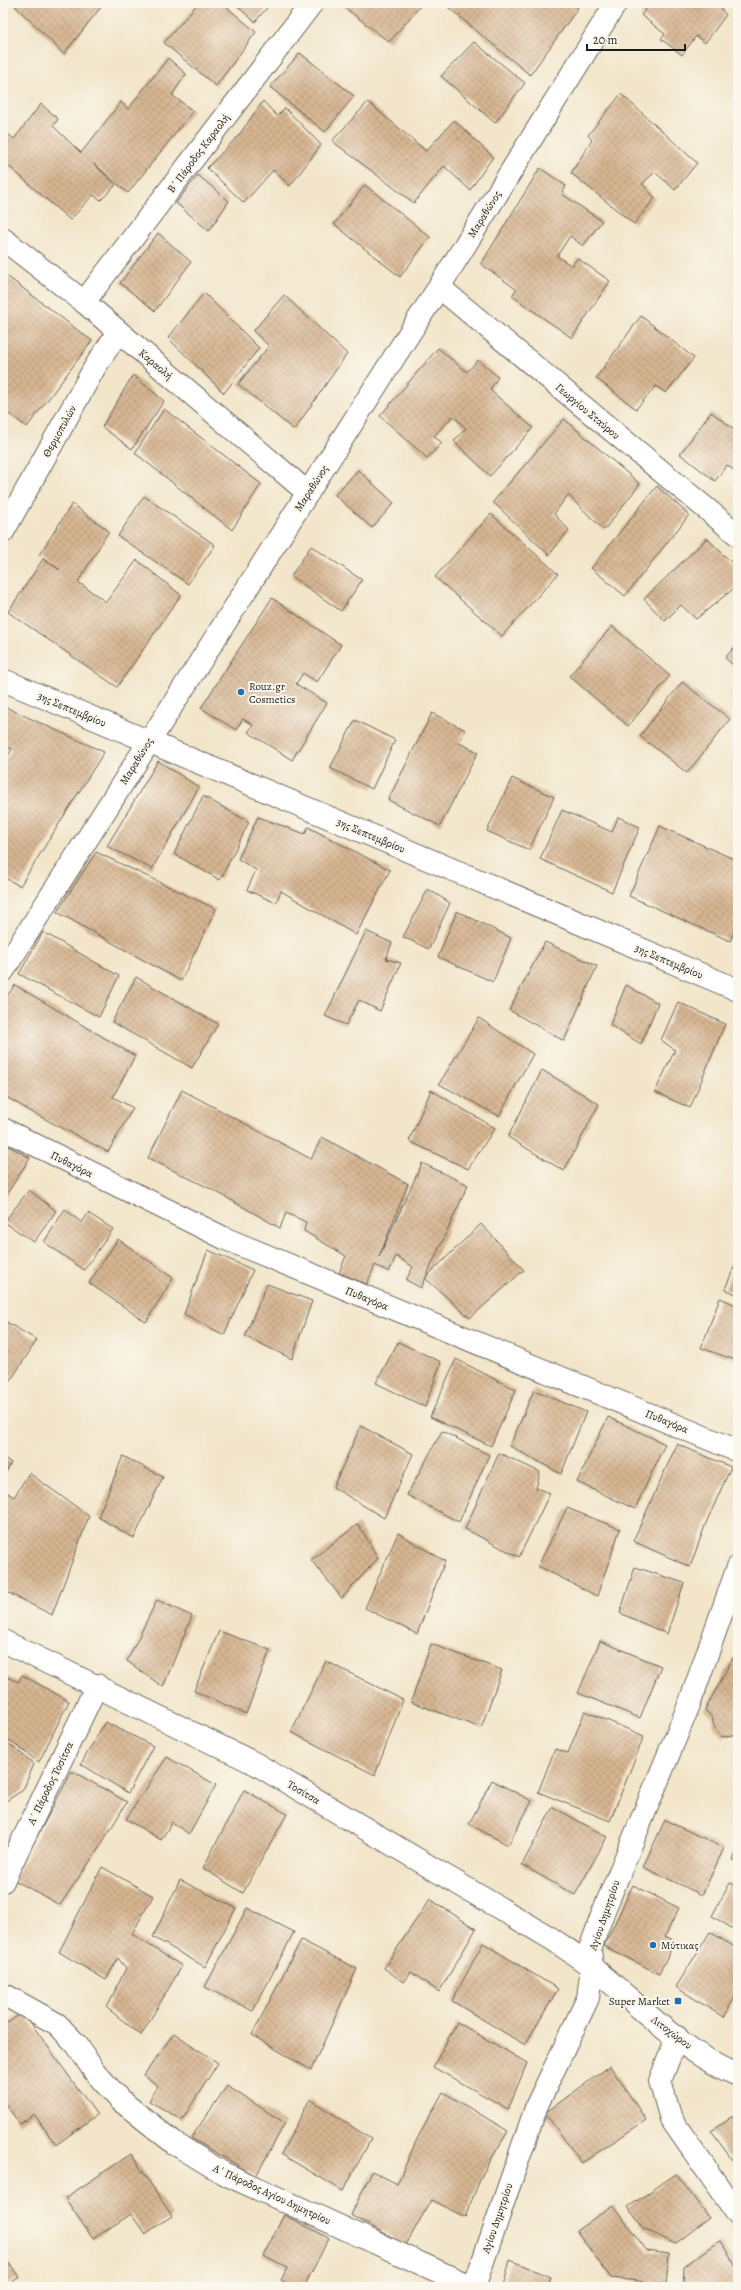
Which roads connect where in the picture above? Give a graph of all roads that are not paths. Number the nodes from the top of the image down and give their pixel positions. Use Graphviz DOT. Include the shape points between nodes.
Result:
graph roads {
  1 [pos="312,3"];
  2 [pos="616,3"];
  3 [pos="3,239"];
  4 [pos="439,287"];
  5 [pos="84,302"];
  6 [pos="118,332"];
  7 [pos="308,493"];
  8 [pos="3,532"];
  9 [pos="738,535"];
  10 [pos="3,680"];
  11 [pos="148,742"];
  12 [pos="3,971"];
  13 [pos="738,990"];
  14 [pos="3,1130"];
  15 [pos="738,1450"];
  16 [pos="738,1567"];
  17 [pos="3,1641"];
  18 [pos="97,1685"];
  19 [pos="3,1881"];
  20 [pos="592,1967"];
  21 [pos="3,1994"];
  22 [pos="677,2037"];
  23 [pos="738,2075"];
  24 [pos="738,2215"];
  25 [pos="473,2287"];
  1 -- 5 [label="street, Β΄ Πάροδος Καραολή"];
  2 -- 4 [label="street, Μαραθώνος"];
  3 -- 5 [label="street, Καραολή"];
  4 -- 7 [label="street, Μαραθώνος"];
  4 -- 9 [label="street, Γεωργίου Σταύρου"];
  5 -- 6 [label="street, Καραολή"];
  6 -- 7 [label="street, Καραολή"];
  6 -- 8 [label="street, Θερμοπυλών" via="95,367"];
  7 -- 11 [label="street, Μαραθώνος"];
  10 -- 11 [label="street, 3ης Σεπτεμβρίου"];
  11 -- 12 [label="street, Μαραθώνος"];
  11 -- 13 [label="street, 3ης Σεπτεμβρίου"];
  14 -- 15 [label="street, Πυθαγόρα" via="226,1239"];
  16 -- 20 [label="street, Αγίου Δημητρίου" via="689,1705 604,1910 590,1949"];
  17 -- 18 [label="street, Τοσίτσα"];
  18 -- 19 [label="street, Α΄ Πάροδος Τοσίτσα"];
  18 -- 20 [label="street, Τοσίτσα" via="256,1764 552,1939"];
  20 -- 22 [label="street, Λιτοχώρου"];
  20 -- 25 [label="street, Αγίου Δημητρίου" via="588,1998 537,2105"];
  21 -- 25 [label="street, Α΄ Πάροδος Αγίου Δημητρίου" via="58,2024 120,2100 187,2151 223,2173"];
  22 -- 23 [label="street, Λιτοχώρου" via="724,2070"];
  22 -- 24 [label="street" via="660,2081 671,2119"];
}
